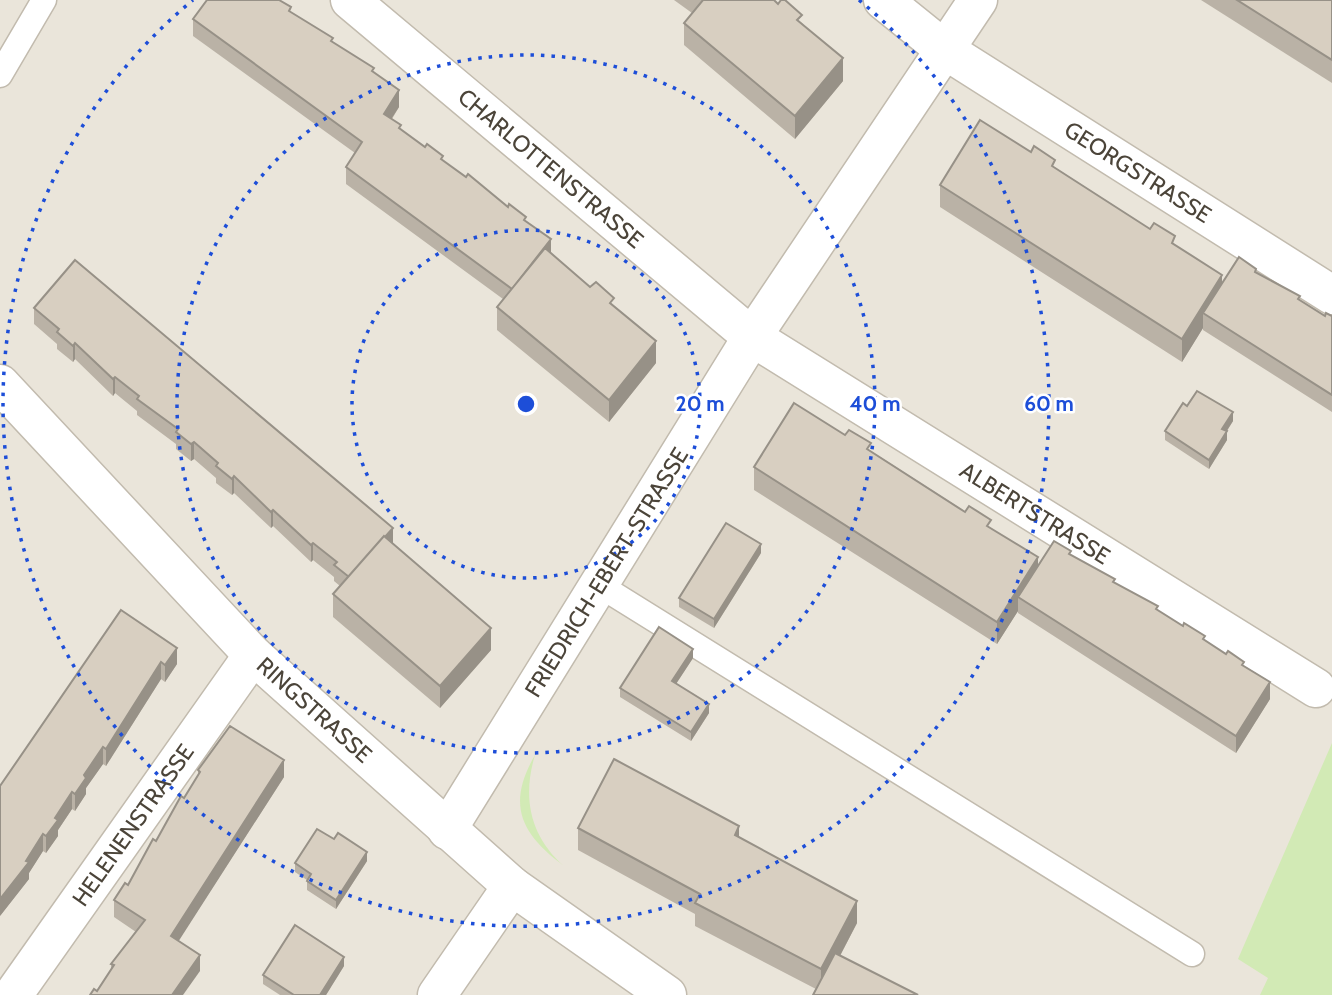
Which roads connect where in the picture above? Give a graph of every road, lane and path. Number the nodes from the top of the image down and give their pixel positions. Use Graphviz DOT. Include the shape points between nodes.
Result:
graph roads {
  1 [pos="44,0"];
  2 [pos="350,0"];
  3 [pos="883,0"];
  4 [pos="978,0"];
  5 [pos="945,50"];
  6 [pos="0,75"];
  7 [pos="1332,295"];
  8 [pos="752,337"];
  9 [pos="0,384"];
  10 [pos="599,585"];
  11 [pos="253,655"];
  12 [pos="1317,688"];
  13 [pos="447,830"];
  14 [pos="512,886"];
  15 [pos="1192,954"];
  16 [pos="13,995"];
  17 [pos="437,995"];
  18 [pos="667,995"];
  1 -- 6 [label="lane"];
  2 -- 8 [label="street, CHARLOTTENSTRASSE"];
  3 -- 5 [label="street, GEORGSTRASSE"];
  4 -- 5 [label="street, FRIEDRICH-EBERT-STRASSE"];
  5 -- 7 [label="street, GEORGSTRASSE"];
  5 -- 8 [label="street, FRIEDRICH-EBERT-STRASSE"];
  8 -- 10 [label="street, FRIEDRICH-EBERT-STRASSE"];
  8 -- 12 [label="street, ALBERTSTRASSE"];
  9 -- 11 [label="street, RINGSTRASSE"];
  10 -- 13 [label="street, FRIEDRICH-EBERT-STRASSE"];
  10 -- 15 [label="lane"];
  11 -- 13 [label="street, RINGSTRASSE"];
  11 -- 16 [label="street, HELENENSTRASSE"];
  13 -- 14 [label="street, RINGSTRASSE"];
  14 -- 17 [label="street"];
  14 -- 18 [label="street, RINGSTRASSE"];
}
